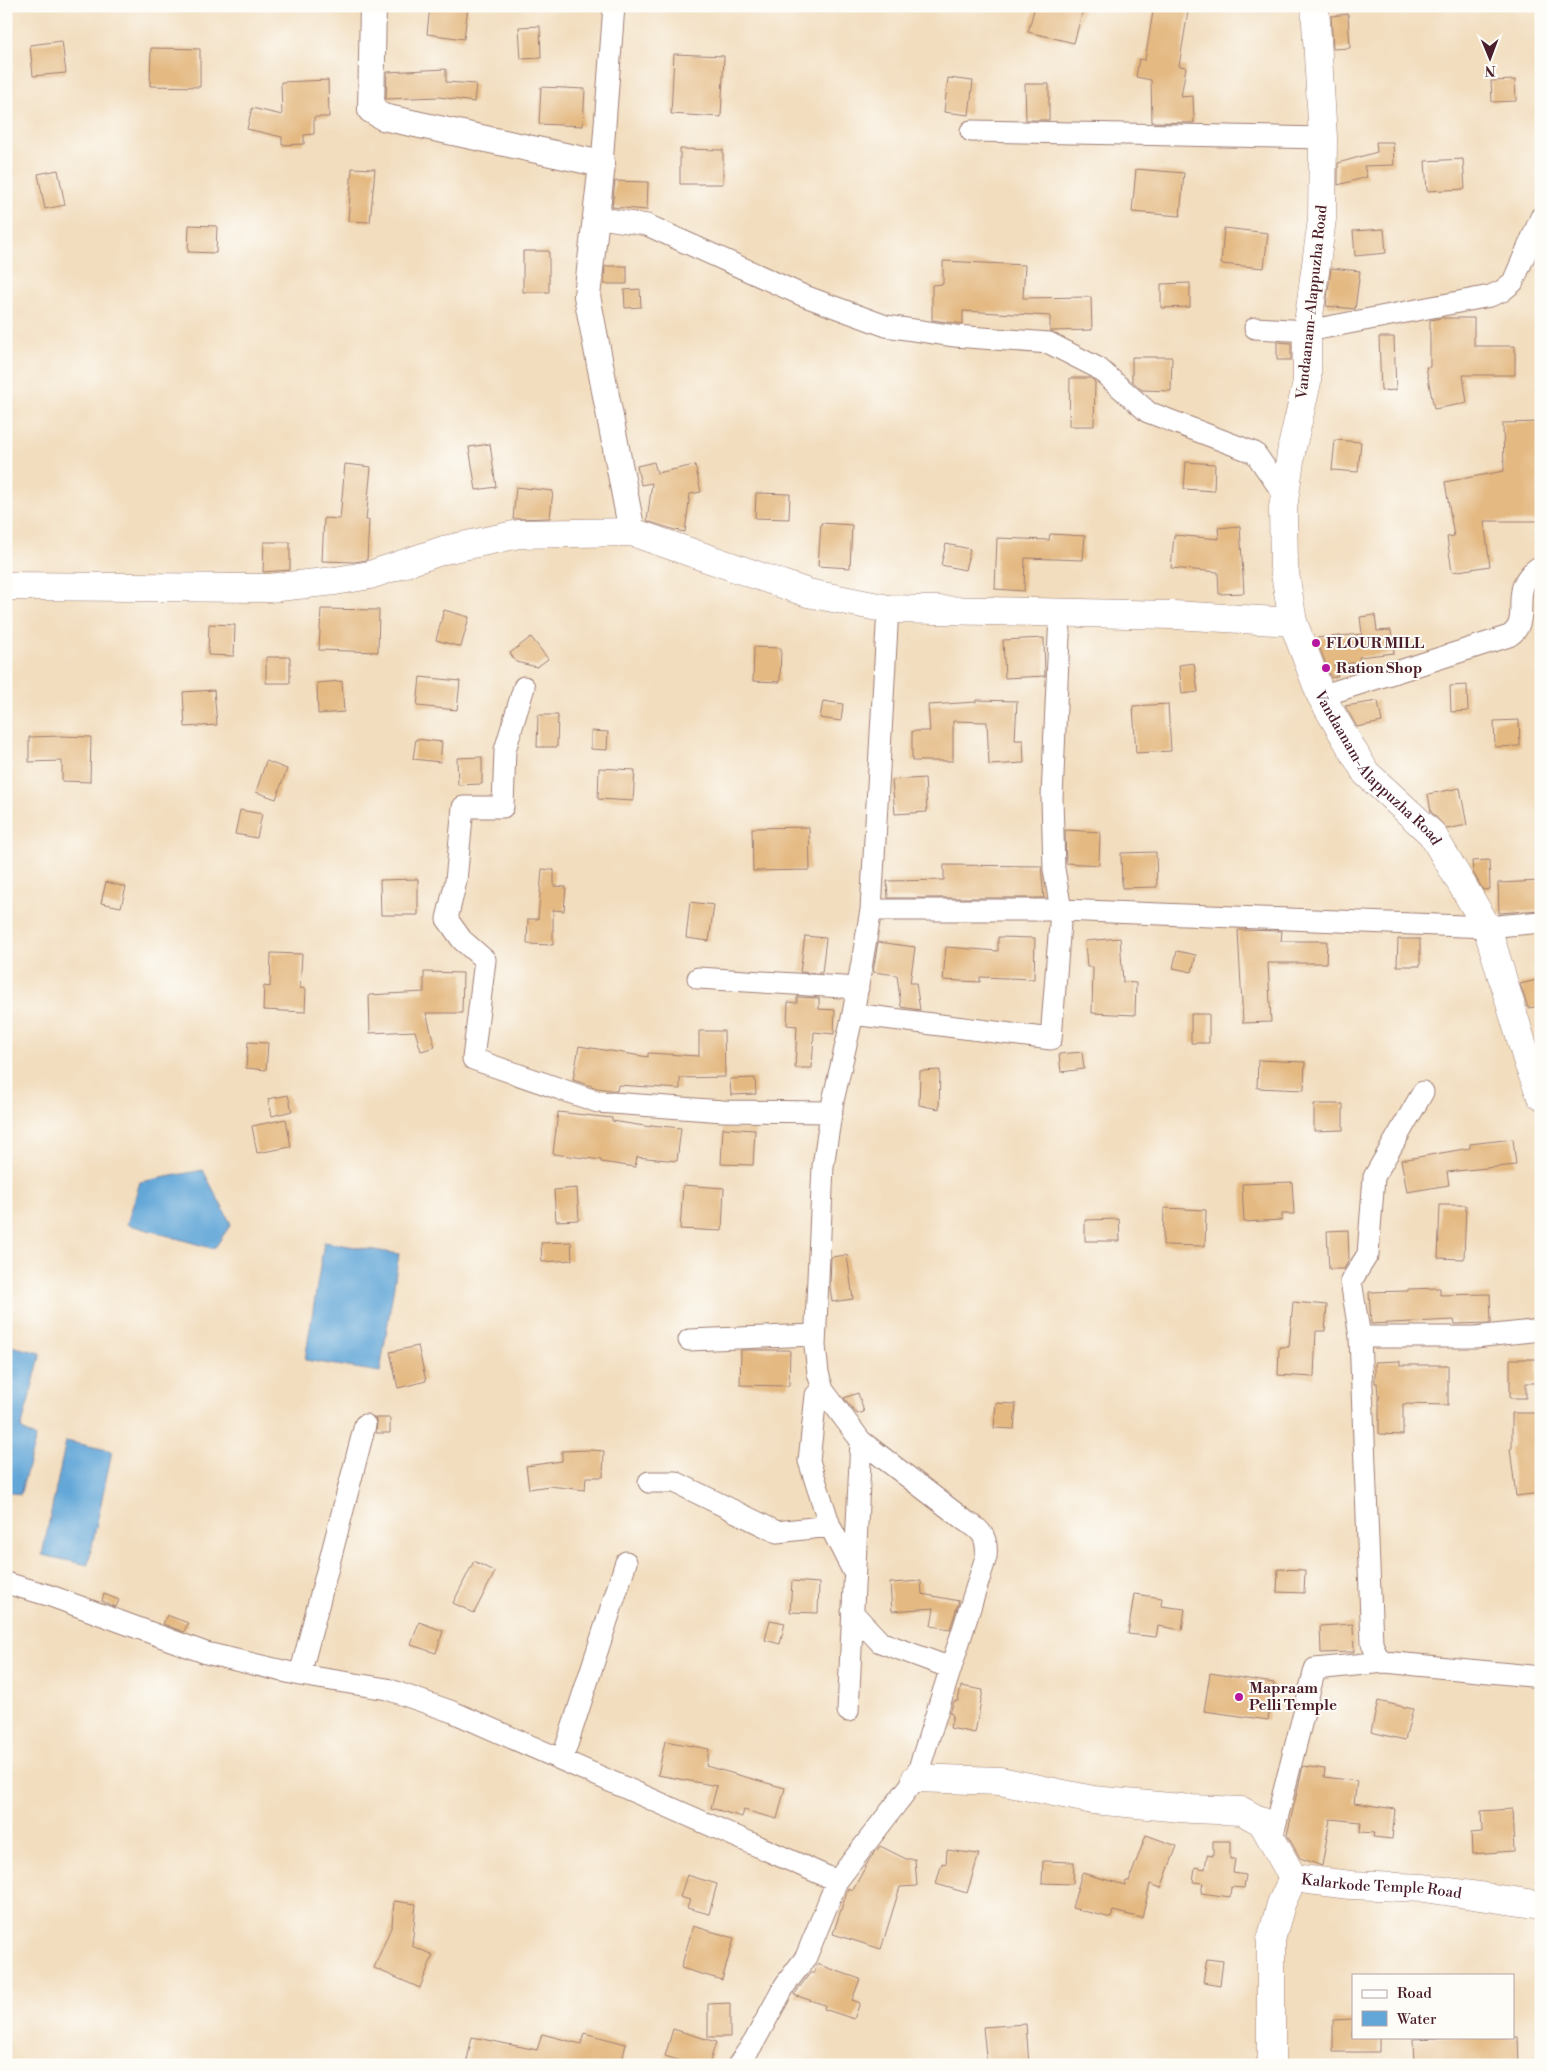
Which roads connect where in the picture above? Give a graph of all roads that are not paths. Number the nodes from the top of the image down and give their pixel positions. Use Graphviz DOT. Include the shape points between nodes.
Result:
graph roads {
  1 [pos="373,6"];
  2 [pos="614,6"];
  3 [pos="1315,6"];
  4 [pos="971,131"];
  5 [pos="1324,138"];
  6 [pos="602,164"];
  7 [pos="594,217"];
  8 [pos="1541,217"];
  9 [pos="1531,264"];
  10 [pos="1255,328"];
  11 [pos="1307,331"];
  12 [pos="1285,496"];
  13 [pos="632,532"];
  14 [pos="1541,566"];
  15 [pos="6,586"];
  16 [pos="888,609"];
  17 [pos="1060,613"];
  18 [pos="1292,622"];
  19 [pos="524,687"];
  20 [pos="1321,696"];
  21 [pos="870,910"];
  22 [pos="1061,910"];
  23 [pos="1541,922"];
  24 [pos="1487,927"];
  25 [pos="698,978"];
  26 [pos="858,988"];
  27 [pos="853,1014"];
  28 [pos="1423,1092"];
  29 [pos="1541,1096"];
  30 [pos="832,1112"];
  31 [pos="1541,1330"];
  32 [pos="815,1336"];
  33 [pos="1360,1337"];
  34 [pos="689,1340"];
  35 [pos="823,1390"];
  36 [pos="365,1425"];
  37 [pos="861,1441"];
  38 [pos="649,1482"];
  39 [pos="830,1526"];
  40 [pos="626,1562"];
  41 [pos="854,1574"];
  42 [pos="6,1583"];
  43 [pos="852,1612"];
  44 [pos="1385,1662"];
  45 [pos="951,1668"];
  46 [pos="300,1675"];
  47 [pos="1541,1677"];
  48 [pos="848,1711"];
  49 [pos="562,1760"];
  50 [pos="916,1778"];
  51 [pos="1272,1838"];
  52 [pos="1293,1878"];
  53 [pos="837,1881"];
  54 [pos="1541,1904"];
  55 [pos="738,2065"];
  56 [pos="1271,2065"];
  1 -- 6 [label="street" via="371,110 383,118"];
  2 -- 6 [label="street"];
  3 -- 5 [label="main road, Vandaanam-Alappuzha Road"];
  4 -- 5 [label="street"];
  5 -- 11 [label="main road, Vandaanam-Alappuzha Road" via="1322,219"];
  6 -- 7 [label="street"];
  7 -- 12 [label="street" via="647,225 802,295 886,326 955,336 1049,343 1098,368 1148,412 1255,453"];
  7 -- 13 [label="street" via="587,296"];
  8 -- 9 [label="street"];
  9 -- 11 [label="street" via="1514,282 1490,296"];
  10 -- 11 [label="street"];
  11 -- 12 [label="main road, Vandaanam-Alappuzha Road" via="1307,382 1292,446"];
  12 -- 18 [label="main road, Vandaanam-Alappuzha Road" via="1284,567"];
  13 -- 15 [label="main road" via="519,534 444,550 370,575 268,588"];
  13 -- 16 [label="main road" via="808,593"];
  14 -- 20 [label="street" via="1524,580 1520,626 1516,632"];
  16 -- 17 [label="main road"];
  16 -- 21 [label="street"];
  17 -- 18 [label="main road"];
  17 -- 22 [label="street" via="1052,798 1054,869"];
  18 -- 20 [label="main road, Vandaanam-Alappuzha Road"];
  19 -- 30 [label="street" via="505,750 504,806 464,807 456,881 446,919 462,940 485,960 473,1060 598,1102 723,1110"];
  20 -- 24 [label="main road, Vandaanam-Alappuzha Road" via="1366,773 1432,834"];
  21 -- 22 [label="street"];
  21 -- 26 [label="street"];
  22 -- 24 [label="street"];
  22 -- 27 [label="street" via="1051,1039"];
  23 -- 24 [label="street"];
  24 -- 29 [label="main road, Vandaanam-Alappuzha Road"];
  25 -- 26 [label="street"];
  26 -- 27 [label="street"];
  27 -- 30 [label="street"];
  28 -- 33 [label="street" via="1374,1176 1368,1254 1351,1281"];
  30 -- 32 [label="street" via="823,1166"];
  31 -- 33 [label="street" via="1475,1337"];
  32 -- 34 [label="street"];
  32 -- 35 [label="street"];
  33 -- 44 [label="street" via="1372,1643 1377,1656"];
  35 -- 37 [label="street"];
  35 -- 39 [label="street" via="816,1395 809,1461"];
  36 -- 46 [label="street"];
  37 -- 41 [label="street"];
  37 -- 45 [label="street" via="977,1527 984,1536 986,1557"];
  38 -- 39 [label="street" via="675,1482 776,1532"];
  39 -- 41 [label="street"];
  40 -- 49 [label="street"];
  41 -- 43 [label="street"];
  42 -- 46 [label="street" via="48,1595 206,1653"];
  43 -- 45 [label="street" via="880,1642"];
  43 -- 48 [label="street"];
  44 -- 47 [label="street"];
  44 -- 51 [label="street" via="1315,1669"];
  45 -- 50 [label="street"];
  46 -- 49 [label="street" via="387,1690 452,1712"];
  49 -- 53 [label="street"];
  50 -- 51 [label="main road" via="1000,1781 1093,1800 1242,1811 1262,1822"];
  50 -- 53 [label="street"];
  51 -- 52 [label="main road"];
  52 -- 54 [label="main road, Kalarkode Temple Road" via="1350,1885 1424,1888"];
  52 -- 56 [label="main road, Kalarkode Temple Road" via="1281,1904 1271,1940"];
  53 -- 55 [label="street" via="806,1957"];
}
